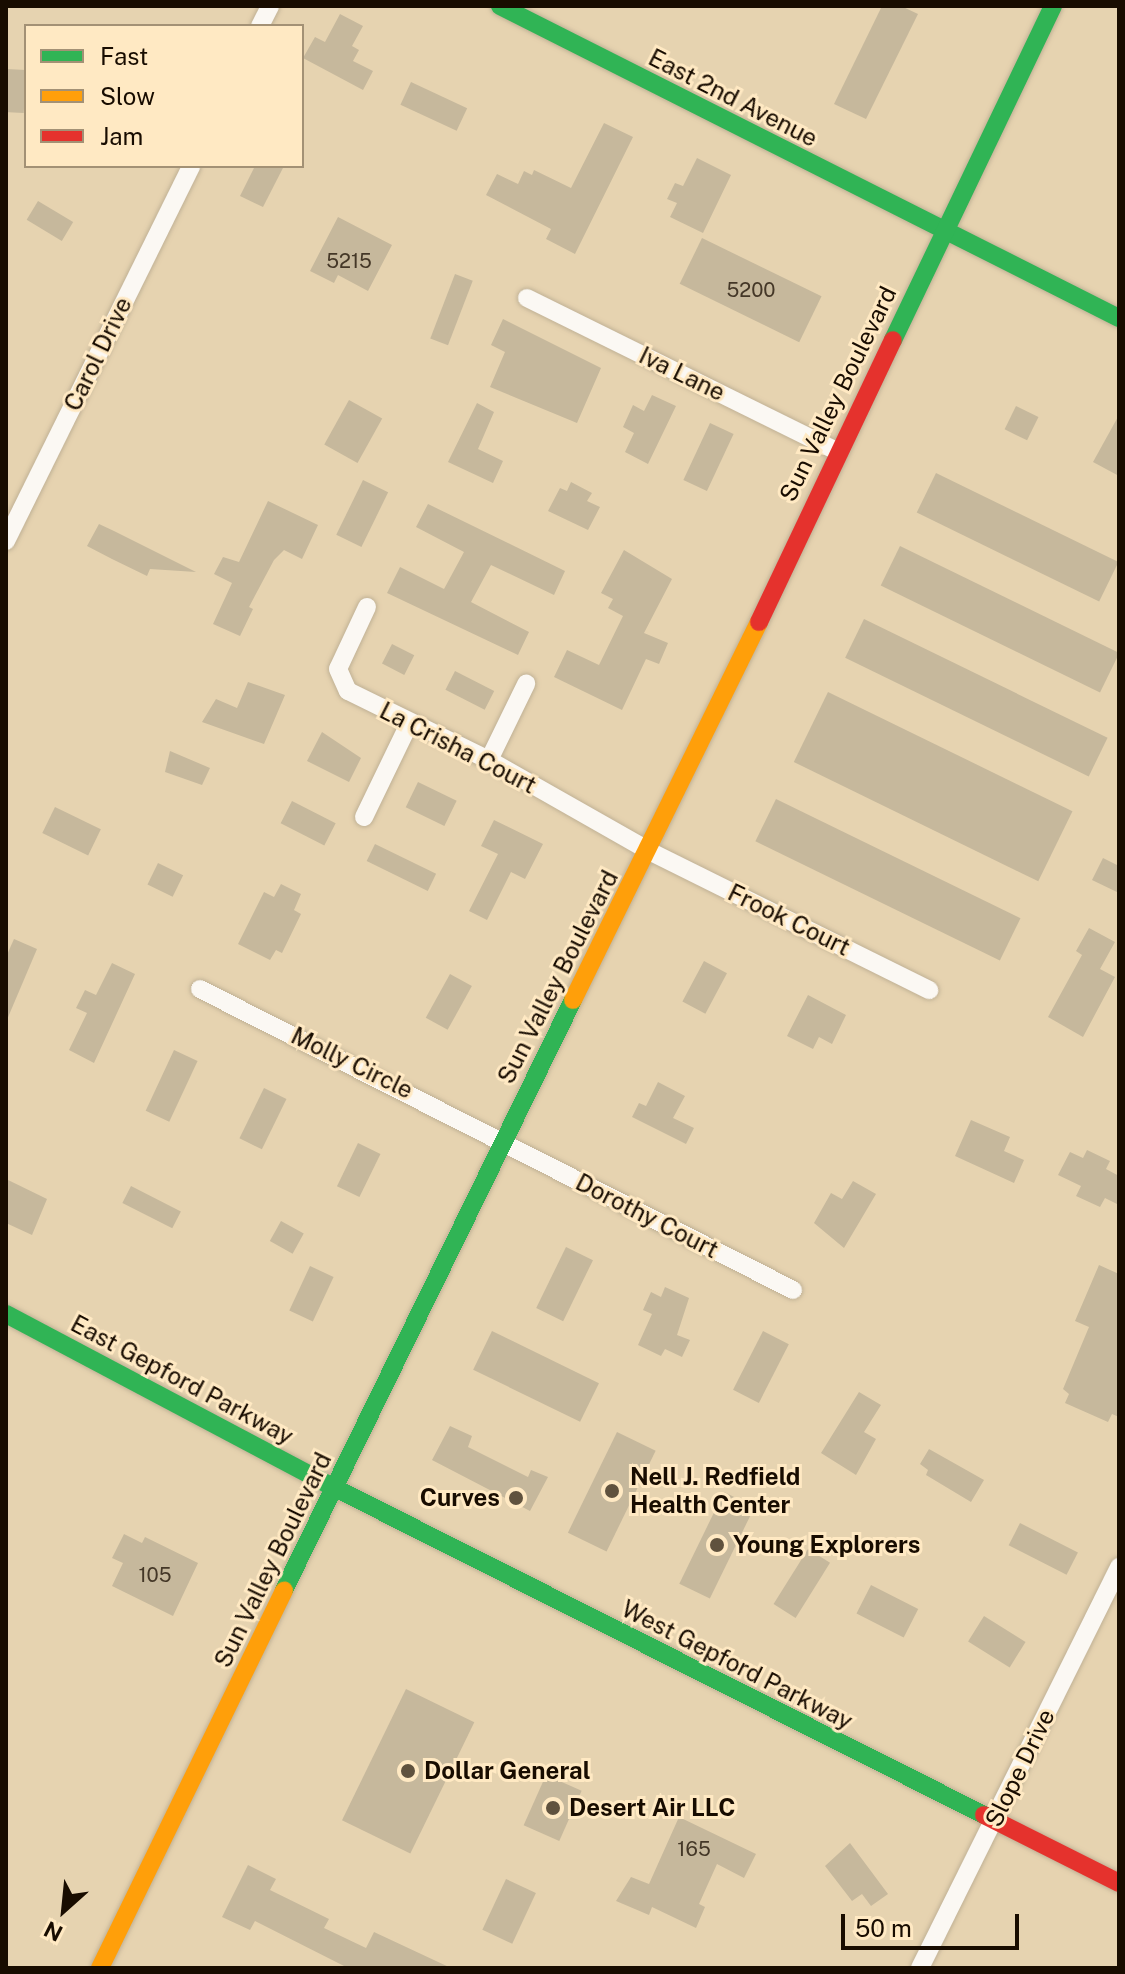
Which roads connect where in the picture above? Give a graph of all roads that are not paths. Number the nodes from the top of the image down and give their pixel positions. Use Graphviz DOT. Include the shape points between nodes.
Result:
graph roads {
  1 [pos="270,6"];
  2 [pos="500,6"];
  3 [pos="1053,6"];
  4 [pos="261,24"];
  5 [pos="190,168"];
  6 [pos="943,233"];
  7 [pos="527,298"];
  8 [pos="1119,318"];
  9 [pos="837,451"];
  10 [pos="6,541"];
  11 [pos="367,607"];
  12 [pos="526,684"];
  13 [pos="409,724"];
  14 [pos="489,760"];
  15 [pos="364,817"];
  16 [pos="649,851"];
  17 [pos="200,989"];
  18 [pos="929,990"];
  19 [pos="502,1140"];
  20 [pos="793,1290"];
  21 [pos="6,1314"];
  22 [pos="335,1488"];
  23 [pos="1119,1567"];
  24 [pos="993,1822"];
  25 [pos="1119,1883"];
  26 [pos="100,1968"];
  27 [pos="920,1968"];
  1 -- 4 [label="street"];
  2 -- 6 [label="main road, East 2nd Avenue"];
  3 -- 6 [label="main road, Sun Valley Boulevard"];
  5 -- 10 [label="street, Carol Drive"];
  6 -- 8 [label="main road, East 2nd Avenue"];
  6 -- 9 [label="main road, Sun Valley Boulevard"];
  7 -- 9 [label="street, Iva Lane"];
  9 -- 16 [label="main road, Sun Valley Boulevard"];
  11 -- 13 [label="street, La Crisha Court" via="344,649 338,669 341,681 348,691"];
  12 -- 14 [label="street"];
  13 -- 14 [label="street, La Crisha Court"];
  13 -- 15 [label="street"];
  14 -- 16 [label="street, La Crisha Court"];
  16 -- 18 [label="street, Frook Court"];
  16 -- 19 [label="main road, Sun Valley Boulevard"];
  17 -- 19 [label="street, Molly Circle"];
  19 -- 20 [label="street, Dorothy Court"];
  19 -- 22 [label="main road, Sun Valley Boulevard"];
  21 -- 22 [label="main road, East Gepford Parkway"];
  22 -- 24 [label="main road, West Gepford Parkway"];
  22 -- 26 [label="main road, Sun Valley Boulevard"];
  23 -- 24 [label="street, Slope Drive"];
  24 -- 25 [label="main road, West Gepford Parkway"];
  24 -- 27 [label="street, Slope Drive"];
}
